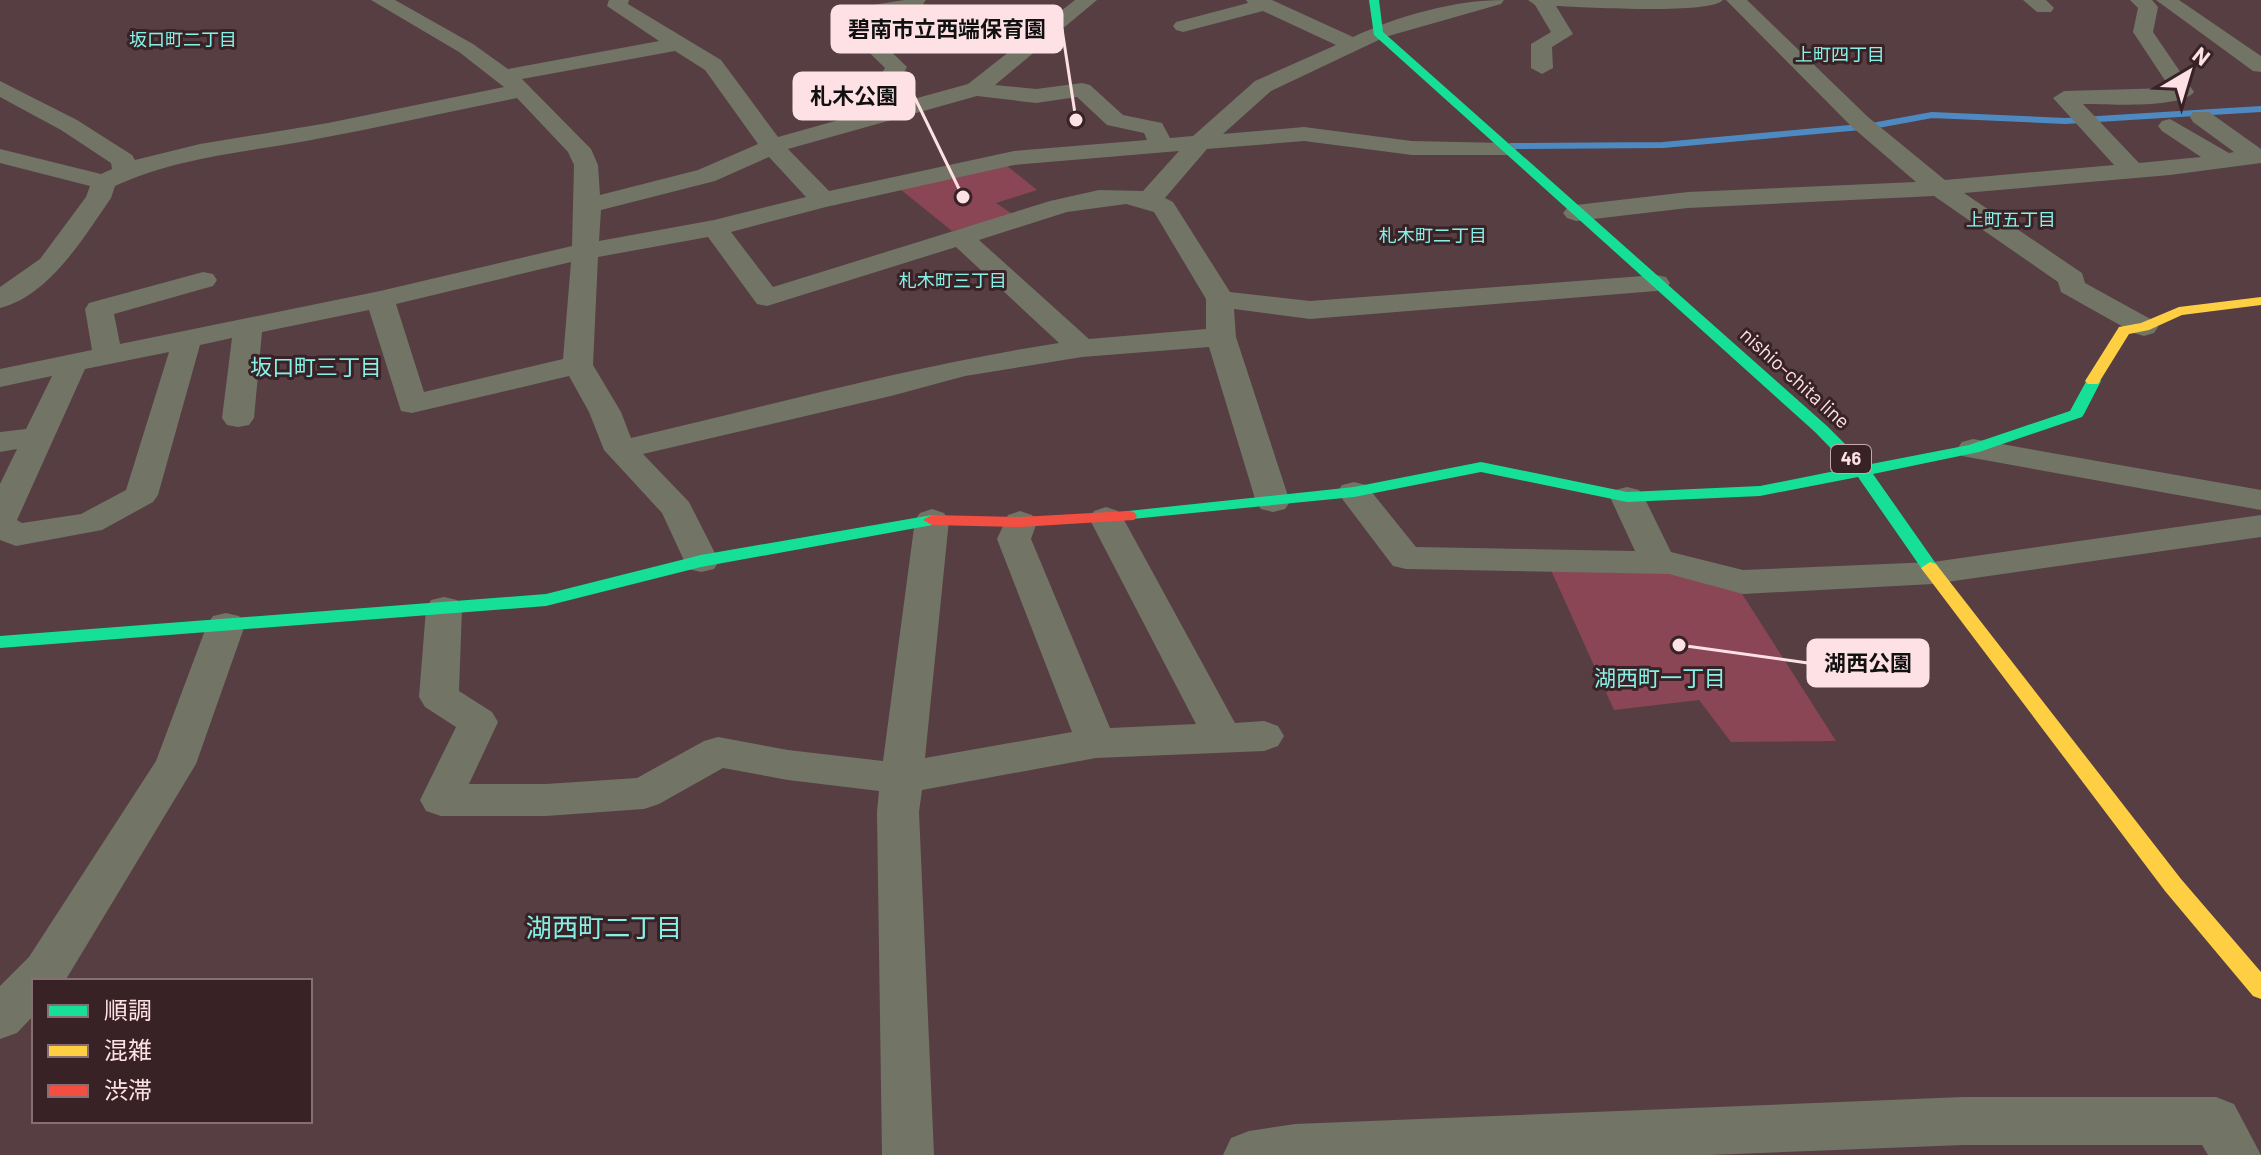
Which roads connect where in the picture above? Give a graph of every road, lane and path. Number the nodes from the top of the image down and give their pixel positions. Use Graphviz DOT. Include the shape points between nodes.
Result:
graph roads {
  1 [pos="381,0"];
  2 [pos="619,0"];
  3 [pos="1087,0"];
  4 [pos="1374,0"];
  5 [pos="1494,0"];
  6 [pos="1540,0"];
  7 [pos="1713,0"];
  8 [pos="1736,0"];
  9 [pos="2140,0"];
  10 [pos="2166,0"];
  11 [pos="1260,2"];
  12 [pos="912,3"];
  13 [pos="988,23"];
  14 [pos="1183,26"];
  15 [pos="1378,33"];
  16 [pos="677,44"];
  17 [pos="1355,44"];
  18 [pos="2261,66"];
  19 [pos="1542,68"];
  20 [pos="513,83"];
  21 [pos="0,88"];
  22 [pos="976,89"];
  23 [pos="891,114"];
  24 [pos="2201,117"];
  25 [pos="2170,126"];
  26 [pos="1201,141"];
  27 [pos="1161,144"];
  28 [pos="772,146"];
  29 [pos="1504,150"];
  30 [pos="0,156"];
  31 [pos="2257,156"];
  32 [pos="2223,160"];
  33 [pos="2133,171"];
  34 [pos="115,176"];
  35 [pos="1939,188"];
  36 [pos="1150,199"];
  37 [pos="823,200"];
  38 [pos="588,205"];
  39 [pos="1576,213"];
  40 [pos="715,228"];
  41 [pos="963,239"];
  42 [pos="585,251"];
  43 [pos="203,280"];
  44 [pos="1656,283"];
  45 [pos="380,299"];
  46 [pos="1220,299"];
  47 [pos="0,300"];
  48 [pos="2261,301"];
  49 [pos="2144,327"];
  50 [pos="248,328"];
  51 [pos="1221,337"];
  52 [pos="187,341"];
  53 [pos="1082,348"];
  54 [pos="108,356"];
  55 [pos="73,363"];
  56 [pos="578,365"];
  57 [pos="0,378"];
  58 [pos="238,418"];
  59 [pos="38,437"];
  60 [pos="0,442"];
  61 [pos="1973,449"];
  62 [pos="620,450"];
  63 [pos="1864,473"];
  64 [pos="1354,492"];
  65 [pos="1627,497"];
  66 [pos="2261,500"];
  67 [pos="1273,502"];
  68 [pos="1106,518"];
  69 [pos="932,520"];
  70 [pos="0,522"];
  71 [pos="1020,522"];
  72 [pos="2261,526"];
  73 [pos="701,561"];
  74 [pos="1658,562"];
  75 [pos="1933,573"];
  76 [pos="444,609"];
  77 [pos="226,625"];
  78 [pos="0,642"];
  79 [pos="1264,736"];
  80 [pos="1223,738"];
  81 [pos="1096,743"];
  82 [pos="900,778"];
  83 [pos="38,979"];
  84 [pos="32,985"];
  85 [pos="2261,989"];
  86 [pos="0,1018"];
  87 [pos="908,1155"];
  88 [pos="1249,1155"];
  89 [pos="2236,1155"];
  1 -- 20 [label="street" via="466,48"];
  2 -- 16 [label="street" via="617,6 633,19"];
  3 -- 22 [label="street"];
  4 -- 15 [label="street"];
  5 -- 15 [label="street"];
  6 -- 7 [label="street"];
  6 -- 19 [label="street" via="1563,34 1541,44"];
  8 -- 35 [label="street" via="1860,122"];
  9 -- 33 [label="street" via="2148,7 2143,32 2183,92 2064,98"];
  10 -- 18 [label="street"];
  11 -- 14 [label="street"];
  11 -- 17 [label="street"];
  12 -- 13 [label="street"];
  12 -- 23 [label="street" via="842,15 896,67 884,88"];
  15 -- 17 [label="street"];
  15 -- 29 [label="street, nishio-chita line / 46"];
  16 -- 20 [label="street"];
  16 -- 28 [label="street" via="713,65"];
  17 -- 26 [label="street" via="1263,86"];
  20 -- 34 [label="street" via="297,135 227,145"];
  20 -- 38 [label="street" via="579,149 586,165"];
  21 -- 34 [label="street" via="123,160"];
  22 -- 23 [label="street"];
  22 -- 27 [label="street" via="1036,96 1082,90 1115,120 1154,128"];
  23 -- 28 [label="street"];
  24 -- 31 [label="street"];
  25 -- 32 [label="street"];
  26 -- 27 [label="street"];
  26 -- 29 [label="street" via="1304,134 1412,148"];
  26 -- 36 [label="street"];
  27 -- 37 [label="street" via="1014,158"];
  28 -- 37 [label="street"];
  28 -- 38 [label="street" via="749,161"];
  29 -- 39 [label="street, nishio-chita line / 46"];
  30 -- 34 [label="street"];
  31 -- 32 [label="street"];
  32 -- 33 [label="street"];
  33 -- 35 [label="street"];
  34 -- 47 [label="street" via="50,265"];
  35 -- 39 [label="street" via="1688,200"];
  35 -- 49 [label="street" via="2072,279 2071,286"];
  36 -- 41 [label="street" via="1096,197"];
  36 -- 46 [label="street" via="1164,207"];
  37 -- 40 [label="street"];
  38 -- 42 [label="street"];
  39 -- 44 [label="street, nishio-chita line / 46"];
  40 -- 41 [label="street" via="767,298"];
  40 -- 42 [label="street"];
  41 -- 53 [label="street"];
  42 -- 45 [label="street"];
  42 -- 56 [label="street"];
  43 -- 54 [label="street" via="99,309"];
  44 -- 46 [label="street" via="1310,310"];
  44 -- 63 [label="street, nishio-chita line / 46"];
  45 -- 50 [label="street"];
  45 -- 56 [label="street" via="412,404"];
  46 -- 51 [label="street"];
  48 -- 49 [label="street" via="2179,311"];
  49 -- 61 [label="street" via="2124,330 2076,414"];
  50 -- 52 [label="street"];
  50 -- 58 [label="street"];
  51 -- 53 [label="street"];
  51 -- 67 [label="street"];
  52 -- 54 [label="street"];
  52 -- 70 [label="street" via="141,495 90,523 16,535"];
  53 -- 62 [label="street" via="962,367"];
  54 -- 55 [label="street"];
  55 -- 57 [label="street"];
  55 -- 59 [label="street"];
  56 -- 62 [label="street"];
  59 -- 60 [label="street"];
  59 -- 70 [label="street"];
  61 -- 63 [label="street"];
  61 -- 66 [label="street"];
  62 -- 73 [label="street" via="677,509"];
  63 -- 65 [label="street" via="1760,491"];
  63 -- 75 [label="street, nishio-chita line / 46"];
  64 -- 65 [label="street" via="1481,467"];
  64 -- 67 [label="street"];
  64 -- 74 [label="street" via="1406,558"];
  65 -- 74 [label="street"];
  67 -- 68 [label="street"];
  68 -- 71 [label="street"];
  68 -- 80 [label="street"];
  69 -- 71 [label="street"];
  69 -- 73 [label="street"];
  69 -- 82 [label="street"];
  71 -- 81 [label="street" via="1014,539"];
  72 -- 75 [label="street"];
  73 -- 76 [label="street" via="546,600"];
  74 -- 75 [label="street" via="1743,582"];
  75 -- 85 [label="street, nishio-chita line / 46" via="2173,885"];
  76 -- 77 [label="street"];
  76 -- 82 [label="street" via="439,697 478,722 441,800 644,793 718,752"];
  77 -- 78 [label="street"];
  77 -- 83 [label="street" via="175,764"];
  79 -- 80 [label="street"];
  80 -- 81 [label="street"];
  81 -- 82 [label="street"];
  82 -- 87 [label="street"];
  84 -- 86 [label="street"];
  88 -- 89 [label="street" via="1310,1147 1963,1121 2216,1121"];
}
